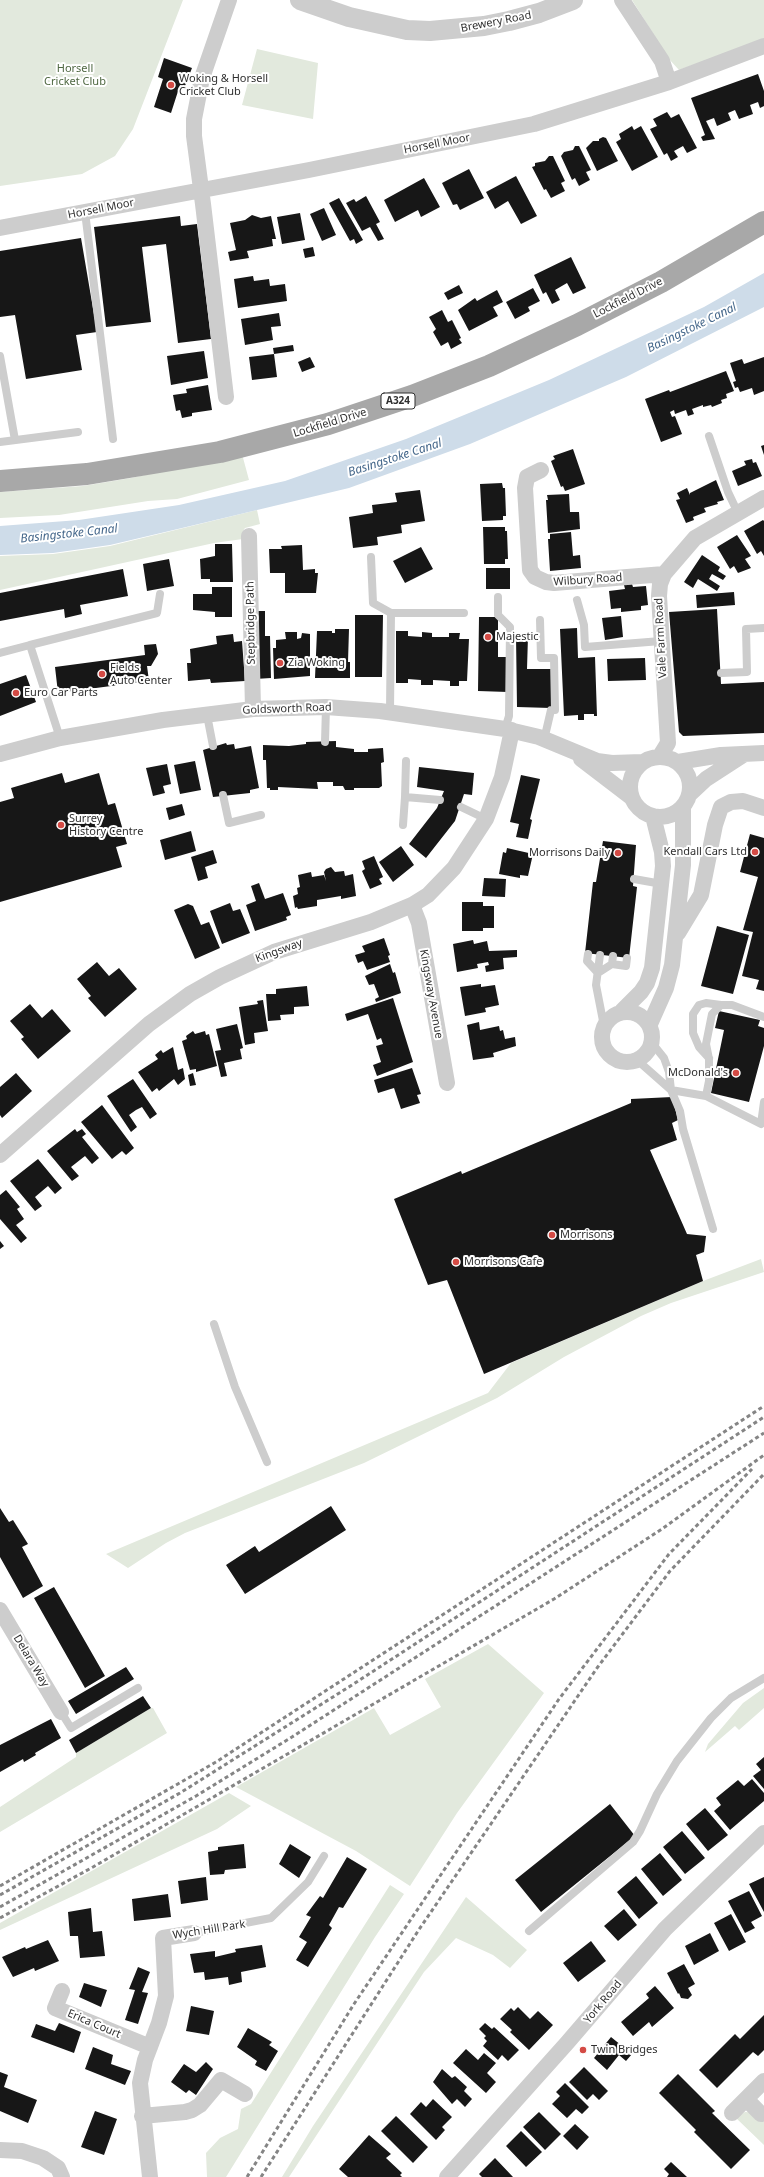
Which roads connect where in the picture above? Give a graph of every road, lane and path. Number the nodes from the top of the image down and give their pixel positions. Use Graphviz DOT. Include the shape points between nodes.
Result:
graph roads {
  1 [pos="230,0"];
  2 [pos="300,0"];
  3 [pos="573,0"];
  4 [pos="622,0"];
  5 [pos="764,46"];
  6 [pos="670,82"];
  7 [pos="201,190"];
  8 [pos="85,212"];
  9 [pos="764,222"];
  10 [pos="0,228"];
  11 [pos="0,356"];
  12 [pos="226,397"];
  13 [pos="78,432"];
  14 [pos="709,436"];
  15 [pos="113,439"];
  16 [pos="15,440"];
  17 [pos="0,442"];
  18 [pos="541,470"];
  19 [pos="0,481"];
  20 [pos="764,498"];
  21 [pos="737,511"];
  22 [pos="249,536"];
  23 [pos="371,557"];
  24 [pos="664,574"];
  25 [pos="160,594"];
  26 [pos="498,597"];
  27 [pos="577,600"];
  28 [pos="391,613"];
  29 [pos="464,613"];
  30 [pos="540,620"];
  31 [pos="764,628"];
  32 [pos="661,641"];
  33 [pos="30,645"];
  34 [pos="0,653"];
  35 [pos="721,673"];
  36 [pos="326,707"];
  37 [pos="253,709"];
  38 [pos="390,712"];
  39 [pos="207,715"];
  40 [pos="508,730"];
  41 [pos="60,738"];
  42 [pos="544,740"];
  43 [pos="325,742"];
  44 [pos="213,746"];
  45 [pos="572,752"];
  46 [pos="764,753"];
  47 [pos="0,754"];
  48 [pos="743,755"];
  49 [pos="660,756"];
  50 [pos="406,761"];
  51 [pos="642,762"];
  52 [pos="678,762"];
  53 [pos="223,795"];
  54 [pos="405,797"];
  55 [pos="632,798"];
  56 [pos="440,800"];
  57 [pos="686,800"];
  58 [pos="461,807"];
  59 [pos="764,808"];
  60 [pos="261,815"];
  61 [pos="653,816"];
  62 [pos="486,819"];
  63 [pos="404,825"];
  64 [pos="635,882"];
  65 [pos="662,884"];
  66 [pos="412,905"];
  67 [pos="676,936"];
  68 [pos="588,954"];
  69 [pos="600,955"];
  70 [pos="627,958"];
  71 [pos="598,973"];
  72 [pos="721,1005"];
  73 [pos="622,1012"];
  74 [pos="764,1017"];
  75 [pos="650,1024"];
  76 [pos="604,1026"];
  77 [pos="652,1044"];
  78 [pos="709,1059"];
  79 [pos="638,1060"];
  80 [pos="447,1083"];
  81 [pos="672,1090"];
  82 [pos="706,1096"];
  83 [pos="764,1102"];
  84 [pos="0,1155"];
  85 [pos="713,1229"];
  86 [pos="214,1324"];
  87 [pos="267,1462"];
  88 [pos="0,1610"];
  89 [pos="764,1678"];
  90 [pos="138,1688"];
  91 [pos="61,1712"];
  92 [pos="764,1832"];
  93 [pos="324,1856"];
  94 [pos="529,1931"];
  95 [pos="194,1933"];
  96 [pos="62,1991"];
  97 [pos="150,2047"];
  98 [pos="764,2081"];
  99 [pos="245,2094"];
  100 [pos="746,2099"];
  101 [pos="732,2113"];
  102 [pos="761,2114"];
  103 [pos="142,2116"];
  104 [pos="0,2150"];
  105 [pos="62,2177"];
  106 [pos="150,2177"];
  107 [pos="447,2177"];
  1 -- 7 [label="street" via="204,72 195,112 194,136"];
  2 -- 3 [label="street, Brewery Road" via="349,17 407,30 430,31 509,21"];
  4 -- 6 [label="street" via="662,61"];
  5 -- 6 [label="street, Horsell Moor"];
  6 -- 7 [label="street, Horsell Moor" via="519,128"];
  7 -- 8 [label="street, Horsell Moor"];
  7 -- 12 [label="street"];
  8 -- 10 [label="street, Horsell Moor"];
  8 -- 15 [label="lane"];
  9 -- 19 [label="main road, Lockfield Drive / A324" via="661,282 577,325 489,366 412,396 328,424 220,452 94,473"];
  11 -- 16 [label="lane"];
  13 -- 16 [label="lane"];
  14 -- 21 [label="lane"];
  16 -- 17 [label="lane"];
  18 -- 24 [label="street, Wilbury Road" via="531,474 526,482 530,570 535,577 554,583"];
  20 -- 21 [label="street, Vale Farm Road"];
  21 -- 24 [label="street, Vale Farm Road" via="695,538"];
  22 -- 37 [label="street, Stepbridge Path"];
  23 -- 28 [label="lane" via="373,603"];
  24 -- 32 [label="street, Vale Farm Road" via="659,596"];
  25 -- 33 [label="lane" via="157,613"];
  26 -- 40 [label="lane" via="498,615 510,628"];
  27 -- 32 [label="lane" via="584,625 586,647"];
  28 -- 29 [label="lane"];
  28 -- 38 [label="lane"];
  30 -- 42 [label="lane" via="541,658 554,658 555,710 551,710"];
  31 -- 35 [label="lane" via="746,629 747,672"];
  32 -- 49 [label="street, Vale Farm Road" via="669,676 668,743"];
  33 -- 34 [label="lane"];
  33 -- 41 [label="lane"];
  36 -- 37 [label="street, Goldsworth Road"];
  36 -- 38 [label="street, Goldsworth Road"];
  36 -- 43 [label="lane"];
  37 -- 39 [label="street, Goldsworth Road"];
  38 -- 40 [label="street, Goldsworth Road"];
  39 -- 41 [label="street, Goldsworth Road"];
  39 -- 44 [label="lane"];
  40 -- 42 [label="street, Goldsworth Road"];
  40 -- 62 [label="street, Kingsway" via="502,776"];
  41 -- 47 [label="street, Goldsworth Road"];
  42 -- 45 [label="street, Goldsworth Road"];
  45 -- 51 [label="street, Goldsworth Road" via="597,761"];
  45 -- 55 [label="street, Goldsworth Road"];
  46 -- 48 [label="street"];
  48 -- 52 [label="street" via="721,755"];
  48 -- 57 [label="street" via="711,776"];
  49 -- 51 [label="street"];
  49 -- 52 [label="street"];
  50 -- 54 [label="lane"];
  51 -- 55 [label="street" via="631,779"];
  52 -- 57 [label="street" via="691,784"];
  53 -- 60 [label="lane" via="229,823"];
  54 -- 56 [label="lane"];
  54 -- 63 [label="lane"];
  55 -- 61 [label="street" via="640,809"];
  57 -- 61 [label="street" via="671,815"];
  57 -- 67 [label="street"];
  58 -- 62 [label="lane"];
  59 -- 67 [label="street" via="743,801 726,804 717,814 702,895"];
  61 -- 65 [label="street" via="662,852"];
  62 -- 66 [label="street, Kingsway" via="445,879 428,895"];
  64 -- 65 [label="lane"];
  65 -- 73 [label="street" via="652,968 641,992"];
  66 -- 80 [label="street, Kingsway Avenue" via="419,923"];
  66 -- 84 [label="street, Kingsway" via="358,926 274,952 190,994 143,1028"];
  67 -- 75 [label="street" via="666,988"];
  68 -- 71 [label="lane" via="587,961"];
  69 -- 71 [label="lane"];
  70 -- 71 [label="lane" via="626,966 612,960"];
  71 -- 76 [label="lane" via="596,985"];
  72 -- 74 [label="lane" via="732,1005"];
  72 -- 78 [label="lane" via="712,1014 707,1030"];
  72 -- 78 [label="lane" via="699,1005 693,1014 693,1034"];
  73 -- 75 [label="street" via="635,1012"];
  73 -- 76 [label="street" via="609,1018"];
  75 -- 77 [label="street" via="653,1032"];
  76 -- 79 [label="street" via="603,1045 608,1054 622,1062"];
  77 -- 79 [label="street"];
  77 -- 81 [label="lane" via="664,1058 670,1072"];
  78 -- 82 [label="lane"];
  79 -- 81 [label="lane"];
  81 -- 82 [label="lane"];
  81 -- 85 [label="lane"];
  82 -- 83 [label="lane" via="761,1124"];
  86 -- 87 [label="lane" via="235,1387"];
  88 -- 91 [label="street, Delara Way"];
  89 -- 94 [label="lane" via="731,1698 711,1718 677,1761 633,1842"];
  90 -- 91 [label="lane" via="71,1728"];
  92 -- 107 [label="street, York Road" via="665,1929"];
  93 -- 95 [label="lane, Wych Hill Park" via="308,1882 271,1918"];
  95 -- 97 [label="street, Wych Hill Park" via="163,1938 166,1996"];
  96 -- 97 [label="street, Erica Court" via="55,2008"];
  97 -- 103 [label="street, Wych Hill Park" via="141,2072"];
  98 -- 100 [label="street"];
  99 -- 103 [label="street" via="221,2080 200,2105 192,2110"];
  100 -- 101 [label="street"];
  100 -- 102 [label="street"];
  103 -- 106 [label="street, Wych Hill Park"];
  104 -- 105 [label="street" via="22,2151 43,2158 58,2168"];
}
